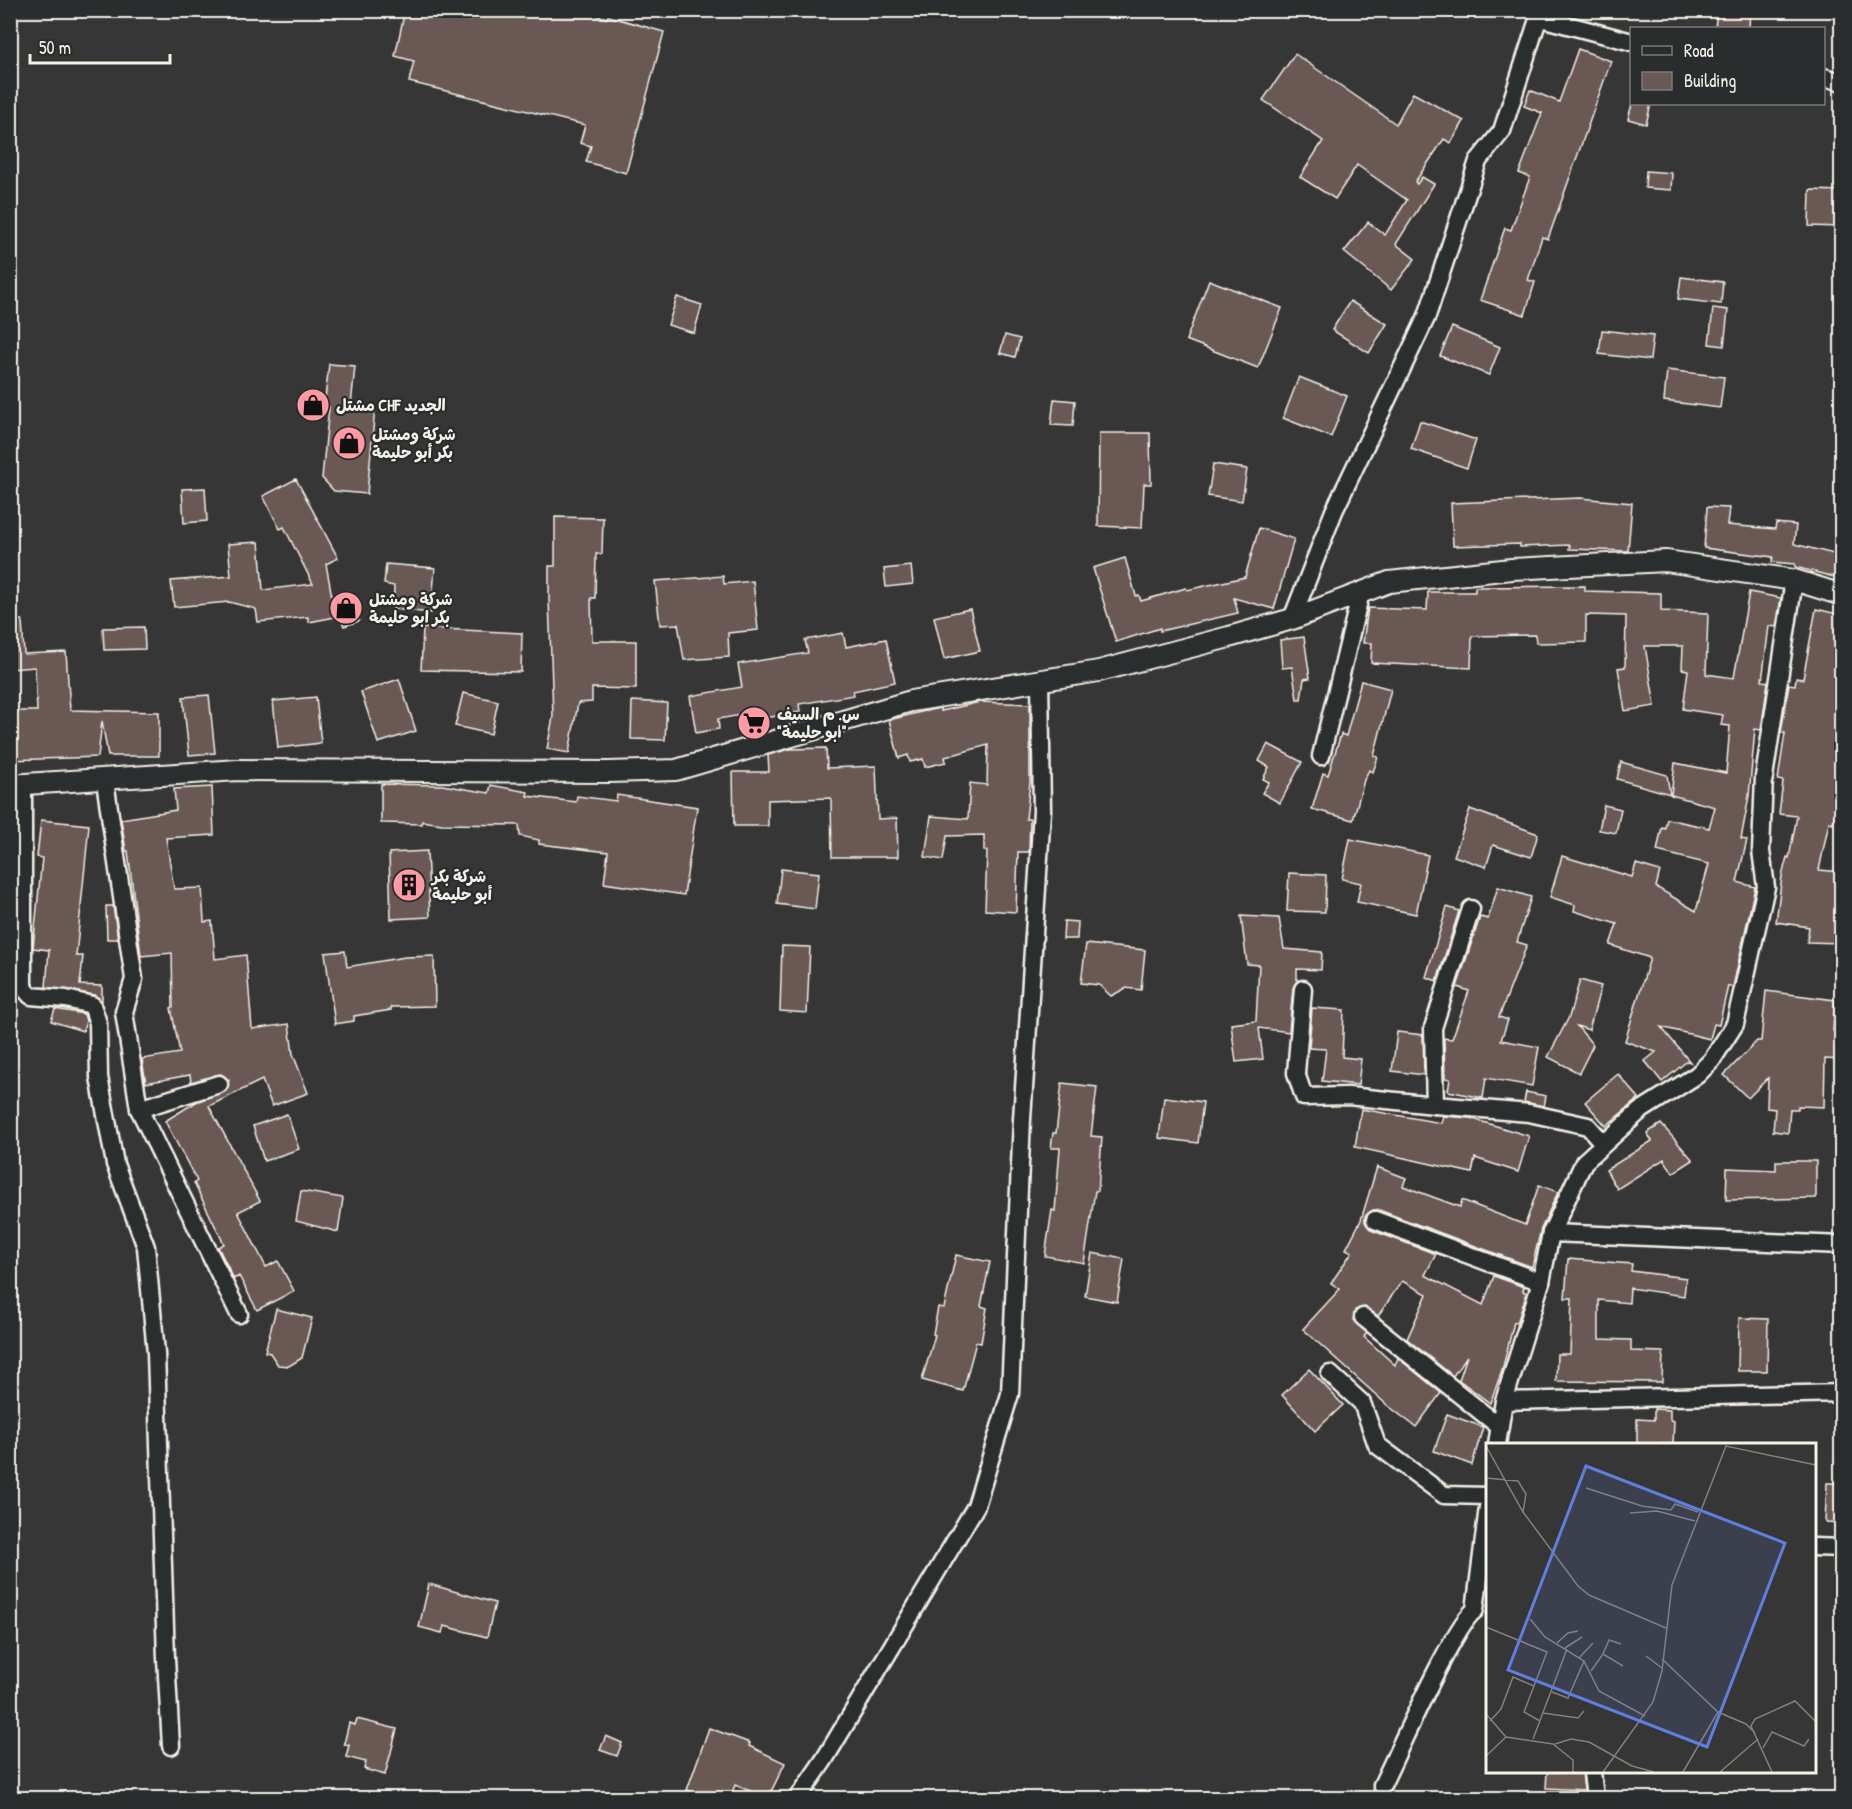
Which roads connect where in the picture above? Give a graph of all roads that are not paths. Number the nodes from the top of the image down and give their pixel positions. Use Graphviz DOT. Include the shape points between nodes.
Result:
graph roads {
  1 [pos="1541,14"];
  2 [pos="1630,41"];
  3 [pos="1825,77"];
  4 [pos="1842,82"];
  5 [pos="1794,580"];
  6 [pos="1360,592"];
  7 [pos="1842,595"];
  8 [pos="1292,619"];
  9 [pos="1040,679"];
  10 [pos="1321,756"];
  11 [pos="105,781"];
  12 [pos="17,785"];
  13 [pos="1471,909"];
  14 [pos="1303,989"];
  15 [pos="219,1084"];
  16 [pos="1435,1105"];
  17 [pos="139,1109"];
  18 [pos="1603,1143"];
  19 [pos="1375,1220"];
  20 [pos="1551,1233"];
  21 [pos="1842,1245"];
  22 [pos="1541,1282"];
  23 [pos="239,1314"];
  24 [pos="1363,1317"];
  25 [pos="1330,1374"];
  26 [pos="1842,1393"];
  27 [pos="1504,1401"];
  28 [pos="1500,1427"];
  29 [pos="1497,1443"];
  30 [pos="1486,1496"];
  31 [pos="1485,1542"];
  32 [pos="1816,1547"];
  33 [pos="1842,1548"];
  34 [pos="171,1746"];
  35 [pos="1592,1773"];
  36 [pos="1382,1785"];
  37 [pos="798,1798"];
  38 [pos="1595,1798"];
  1 -- 2 [label="street"];
  1 -- 8 [label="street" via="1502,131 1478,161 1427,316 1353,469"];
  3 -- 4 [label="street"];
  5 -- 6 [label="street" via="1666,561 1512,569 1389,582"];
  5 -- 7 [label="street"];
  5 -- 18 [label="street" via="1764,777 1761,850 1766,887 1735,1024 1712,1060 1697,1075 1640,1111"];
  6 -- 8 [label="street"];
  6 -- 10 [label="street"];
  8 -- 9 [label="street" via="1099,671"];
  9 -- 11 [label="street" via="911,701 676,770 238,770"];
  9 -- 37 [label="street" via="1042,810 1022,1119 1011,1394 976,1506 825,1760"];
  11 -- 12 [label="street"];
  11 -- 17 [label="street" via="134,979 124,1012"];
  12 -- 34 [label="street" via="23,987 31,996 92,1005 98,1023 99,1077 115,1164 146,1247 156,1353"];
  13 -- 16 [label="street" via="1433,1028"];
  14 -- 16 [label="street" via="1296,1073 1304,1097 1348,1096"];
  15 -- 17 [label="street"];
  16 -- 18 [label="street" via="1529,1113 1588,1126"];
  17 -- 23 [label="street"];
  18 -- 20 [label="street" via="1584,1162"];
  19 -- 22 [label="street"];
  20 -- 21 [label="street"];
  20 -- 22 [label="street"];
  22 -- 27 [label="street"];
  24 -- 28 [label="street"];
  25 -- 30 [label="street" via="1362,1403 1377,1444 1444,1495"];
  26 -- 27 [label="street"];
  27 -- 28 [label="street"];
  28 -- 29 [label="street"];
  31 -- 36 [label="street" via="1475,1610 1467,1615"];
  32 -- 33 [label="street"];
  35 -- 38 [label="street"];
}
